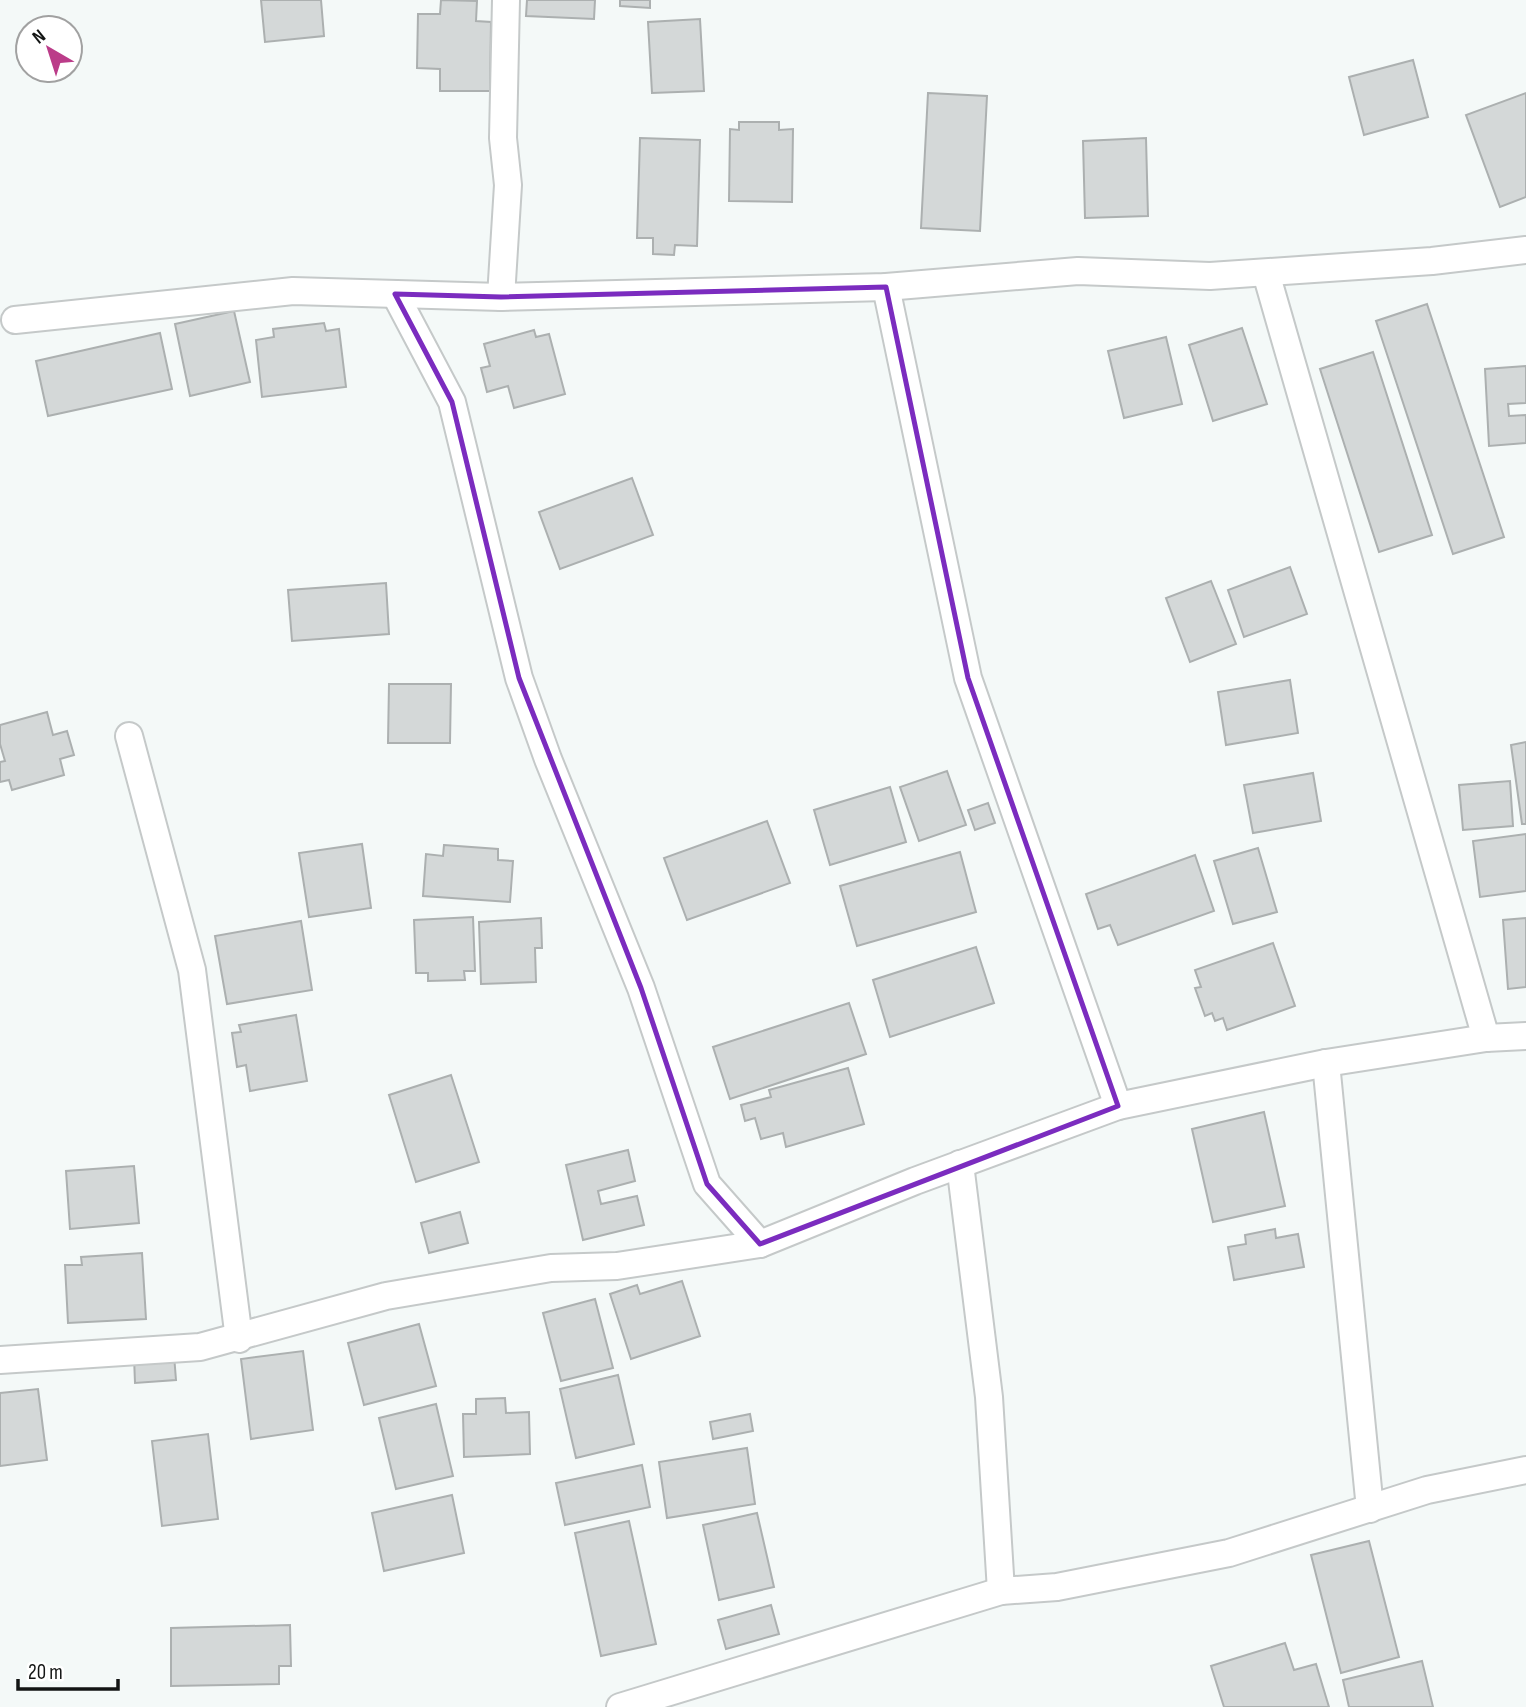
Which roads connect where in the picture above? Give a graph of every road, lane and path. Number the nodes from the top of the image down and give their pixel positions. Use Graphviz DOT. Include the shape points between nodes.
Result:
graph roads {
  1 [pos="506,0"];
  2 [pos="1526,250"];
  3 [pos="1266,273"];
  4 [pos="886,287"];
  5 [pos="395,294"];
  6 [pos="501,297"];
  7 [pos="15,320"];
  8 [pos="129,736"];
  9 [pos="1526,1036"];
  10 [pos="1486,1038"];
  11 [pos="1326,1063"];
  12 [pos="1118,1106"];
  13 [pos="960,1164"];
  14 [pos="760,1244"];
  15 [pos="239,1339"];
  16 [pos="0,1360"];
  17 [pos="1526,1469"];
  18 [pos="1370,1509"];
  19 [pos="1001,1591"];
  20 [pos="620,1707"];
  1 -- 6 [label="street" via="503,138 508,185"];
  2 -- 3 [label="street"];
  3 -- 4 [label="street" via="1210,276 1077,271"];
  3 -- 10 [label="street"];
  4 -- 6 [label="street"];
  4 -- 12 [label="street" via="968,678"];
  5 -- 6 [label="street"];
  5 -- 7 [label="street" via="293,291"];
  5 -- 14 [label="street" via="452,402 519,678 641,988 707,1184"];
  8 -- 15 [label="street" via="192,970"];
  9 -- 10 [label="street"];
  10 -- 11 [label="street"];
  11 -- 12 [label="street"];
  11 -- 18 [label="street"];
  12 -- 13 [label="street"];
  13 -- 14 [label="street"];
  13 -- 19 [label="street" via="989,1398"];
  14 -- 15 [label="street" via="617,1266 551,1268 386,1296"];
  15 -- 16 [label="street" via="200,1347"];
  17 -- 18 [label="street" via="1427,1490"];
  18 -- 19 [label="street" via="1229,1553 1058,1587"];
  19 -- 20 [label="street"];
}
